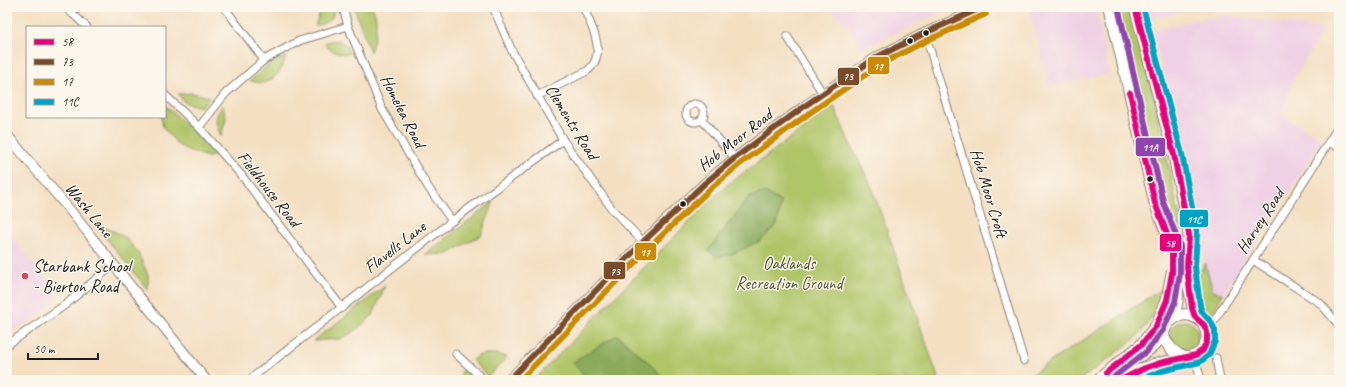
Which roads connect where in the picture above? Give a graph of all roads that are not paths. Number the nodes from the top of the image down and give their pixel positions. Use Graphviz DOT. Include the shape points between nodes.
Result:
graph roads {
  1 [pos="65,7"];
  2 [pos="224,7"];
  3 [pos="343,7"];
  4 [pos="493,7"];
  5 [pos="583,7"];
  6 [pos="983,7"];
  7 [pos="1110,7"];
  8 [pos="1135,7"];
  9 [pos="87,26"];
  10 [pos="348,26"];
  11 [pos="925,32"];
  12 [pos="787,36"];
  13 [pos="264,60"];
  14 [pos="823,94"];
  15 [pos="166,96"];
  16 [pos="537,96"];
  17 [pos="702,120"];
  18 [pos="1339,126"];
  19 [pos="199,127"];
  20 [pos="7,135"];
  21 [pos="563,140"];
  22 [pos="1329,142"];
  23 [pos="1339,148"];
  24 [pos="735,158"];
  25 [pos="452,221"];
  26 [pos="643,242"];
  27 [pos="1172,247"];
  28 [pos="1253,260"];
  29 [pos="113,264"];
  30 [pos="342,308"];
  31 [pos="1174,317"];
  32 [pos="1194,317"];
  33 [pos="1339,325"];
  34 [pos="1207,332"];
  35 [pos="1163,334"];
  36 [pos="7,345"];
  37 [pos="456,354"];
  38 [pos="1188,357"];
  39 [pos="1216,358"];
  40 [pos="1024,361"];
  41 [pos="1098,379"];
  42 [pos="206,380"];
  43 [pos="249,380"];
  44 [pos="484,380"];
  45 [pos="509,380"];
  46 [pos="1121,380"];
  47 [pos="1201,380"];
  48 [pos="1220,380"];
  1 -- 9 [label="street"];
  2 -- 13 [label="street"];
  3 -- 10 [label="street, Homelea Road"];
  4 -- 16 [label="street, Clements Road" via="512,51"];
  5 -- 16 [label="street" via="594,30 598,51 596,60 587,71"];
  6 -- 11 [label="street, Hob Moor Road"];
  7 -- 27 [label="main road" via="1155,203"];
  8 -- 32 [label="main road" via="1176,162 1188,235 1188,282"];
  10 -- 13 [label="street" via="299,41"];
  10 -- 25 [label="street, Homelea Road" via="382,109 428,187"];
  11 -- 14 [label="street, Hob Moor Road" via="877,57"];
  11 -- 40 [label="street, Hob Moor Croft"];
  12 -- 14 [label="street"];
  13 -- 19 [label="street" via="226,93"];
  14 -- 24 [label="street, Hob Moor Road"];
  15 -- 19 [label="street, Fieldhouse Road"];
  16 -- 21 [label="street, Clements Road"];
  17 -- 24 [label="street"];
  18 -- 22 [label="street, Harvey Road"];
  19 -- 30 [label="street, Fieldhouse Road" via="242,176"];
  20 -- 29 [label="street, Wash Lane"];
  21 -- 25 [label="street, Flavells Lane"];
  21 -- 26 [label="street, Clements Road" via="612,209"];
  22 -- 23 [label="street"];
  22 -- 28 [label="street, Harvey Road"];
  24 -- 26 [label="street, Hob Moor Road"];
  25 -- 30 [label="street, Flavells Lane"];
  26 -- 45 [label="street, Hob Moor Road"];
  27 -- 31 [label="main road" via="1178,274"];
  27 -- 41 [label="main road" via="1172,273 1167,300 1156,326 1141,345"];
  28 -- 33 [label="street" via="1320,303"];
  28 -- 34 [label="street, Harvey Road"];
  29 -- 36 [label="street" via="65,305"];
  29 -- 42 [label="street, Wash Lane"];
  30 -- 43 [label="street, Flavells Lane"];
  31 -- 32 [label="main road" via="1185,314"];
  31 -- 35 [label="main road" via="1167,324"];
  32 -- 34 [label="main road" via="1202,322"];
  34 -- 38 [label="main road" via="1203,350 1196,356"];
  35 -- 38 [label="main road" via="1170,348 1180,356"];
  35 -- 41 [label="main road" via="1155,346 1145,354"];
  37 -- 44 [label="street"];
  38 -- 46 [label="main road" via="1145,368"];
  38 -- 47 [label="street" via="1196,362"];
  39 -- 48 [label="street"];
}
